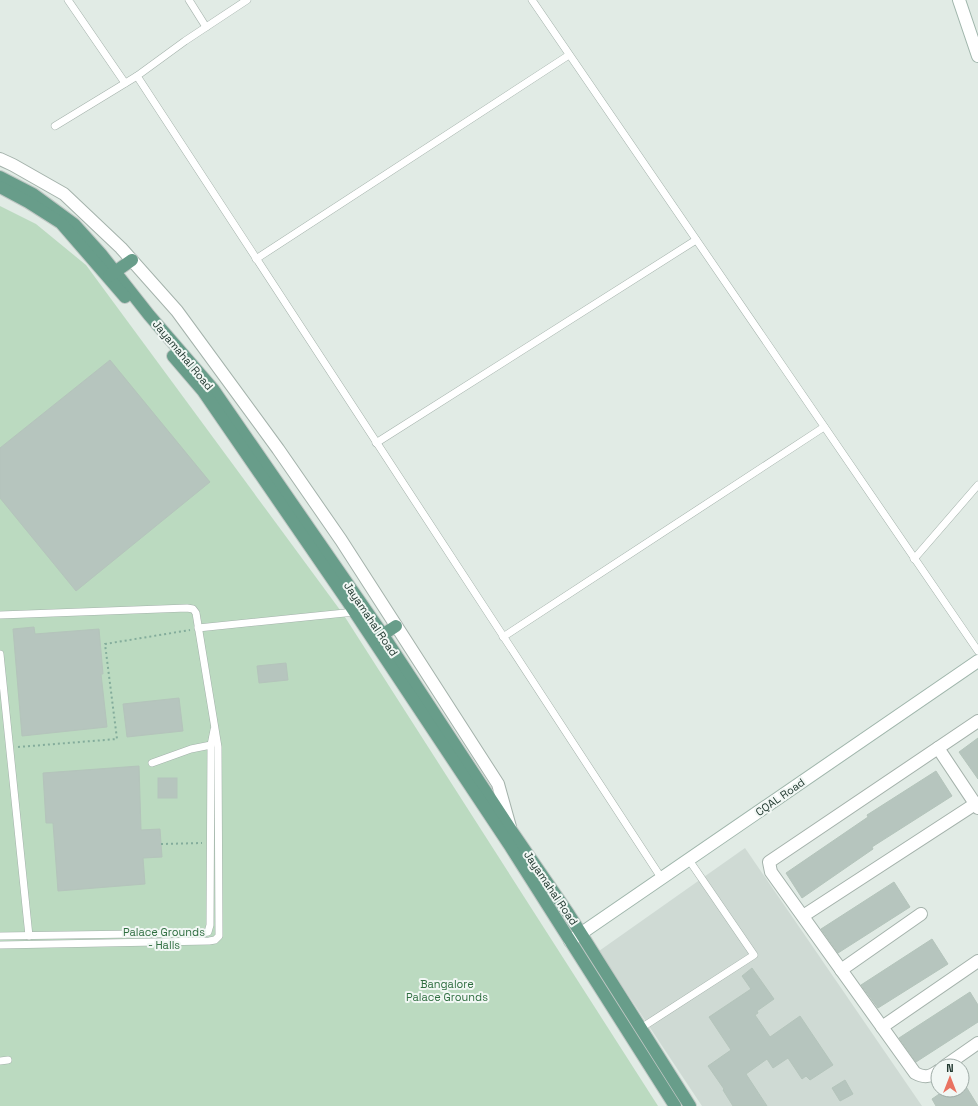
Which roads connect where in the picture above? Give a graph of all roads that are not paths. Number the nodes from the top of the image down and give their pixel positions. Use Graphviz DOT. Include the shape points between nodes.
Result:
graph roads {
  1 [pos="68,0"];
  2 [pos="189,0"];
  3 [pos="247,0"];
  4 [pos="532,0"];
  5 [pos="960,0"];
  6 [pos="206,27"];
  7 [pos="569,55"];
  8 [pos="978,56"];
  9 [pos="137,76"];
  10 [pos="125,83"];
  11 [pos="55,126"];
  12 [pos="0,159"];
  13 [pos="0,177"];
  14 [pos="0,187"];
  15 [pos="696,240"];
  16 [pos="256,259"];
  17 [pos="132,260"];
  18 [pos="112,274"];
  19 [pos="824,427"];
  20 [pos="376,443"];
  21 [pos="978,485"];
  22 [pos="914,559"];
  23 [pos="353,604"];
  24 [pos="0,615"];
  25 [pos="396,626"];
  26 [pos="198,628"];
  27 [pos="503,637"];
  28 [pos="378,638"];
  29 [pos="978,651"];
  30 [pos="0,654"];
  31 [pos="978,662"];
  32 [pos="978,721"];
  33 [pos="215,726"];
  34 [pos="211,745"];
  35 [pos="938,748"];
  36 [pos="152,763"];
  37 [pos="976,806"];
  38 [pos="210,807"];
  39 [pos="219,807"];
  40 [pos="511,830"];
  41 [pos="689,860"];
  42 [pos="662,879"];
  43 [pos="210,880"];
  44 [pos="219,880"];
  45 [pos="921,914"];
  46 [pos="803,916"];
  47 [pos="582,934"];
  48 [pos="0,936"];
  49 [pos="29,936"];
  50 [pos="570,941"];
  51 [pos="0,945"];
  52 [pos="978,961"];
  53 [pos="841,970"];
  54 [pos="882,1027"];
  55 [pos="642,1028"];
  56 [pos="978,1042"];
  57 [pos="956,1058"];
  58 [pos="8,1060"];
  59 [pos="0,1061"];
  60 [pos="930,1075"];
  61 [pos="675,1106"];
  62 [pos="690,1106"];
  1 -- 10 [label="lane"];
  2 -- 6 [label="lane"];
  3 -- 6 [label="lane"];
  4 -- 7 [label="lane"];
  5 -- 8 [label="street"];
  6 -- 9 [label="lane"];
  7 -- 15 [label="lane"];
  7 -- 16 [label="lane"];
  9 -- 10 [label="lane"];
  9 -- 16 [label="lane"];
  10 -- 11 [label="lane"];
  12 -- 17 [label="street" via="64,194"];
  13 -- 18 [label="main road, Jayamahal Road" via="33,194 74,224"];
  14 -- 18 [label="main road, Jayamahal Road" via="61,223"];
  15 -- 19 [label="lane"];
  15 -- 20 [label="lane"];
  16 -- 20 [label="lane"];
  17 -- 18 [label="main road"];
  17 -- 25 [label="street" via="177,311 278,449"];
  18 -- 23 [label="main road, Jayamahal Road" via="203,391"];
  19 -- 22 [label="lane"];
  19 -- 27 [label="lane"];
  20 -- 27 [label="lane"];
  21 -- 22 [label="lane"];
  22 -- 29 [label="lane"];
  23 -- 26 [label="lane"];
  23 -- 28 [label="main road, Jayamahal Road"];
  24 -- 26 [label="lane" via="187,608 193,609 196,613"];
  25 -- 28 [label="main road"];
  25 -- 40 [label="street" via="498,784"];
  26 -- 33 [label="lane"];
  27 -- 42 [label="lane"];
  28 -- 40 [label="main road, Jayamahal Road"];
  28 -- 50 [label="main road, Jayamahal Road"];
  30 -- 49 [label="lane"];
  31 -- 41 [label="street, CQAL Road"];
  32 -- 35 [label="street"];
  33 -- 34 [label="lane"];
  33 -- 39 [label="lane"];
  34 -- 36 [label="lane" via="191,749"];
  34 -- 38 [label="lane"];
  35 -- 37 [label="street"];
  35 -- 46 [label="street" via="769,862 771,872"];
  37 -- 46 [label="street"];
  38 -- 39 [label="lane"];
  38 -- 43 [label="lane"];
  39 -- 44 [label="lane"];
  40 -- 47 [label="main road, Jayamahal Road"];
  41 -- 42 [label="street, CQAL Road"];
  41 -- 55 [label="lane" via="754,955"];
  42 -- 47 [label="street, CQAL Road"];
  43 -- 44 [label="lane"];
  43 -- 49 [label="lane" via="208,932"];
  44 -- 51 [label="lane" via="219,936 215,940"];
  45 -- 53 [label="street"];
  46 -- 53 [label="street"];
  47 -- 50 [label="street, CQAL Road"];
  47 -- 55 [label="main road, Jayamahal Road"];
  48 -- 49 [label="lane"];
  50 -- 61 [label="main road, Jayamahal Road"];
  52 -- 54 [label="street"];
  53 -- 54 [label="street"];
  54 -- 60 [label="street" via="916,1073 922,1077"];
  55 -- 62 [label="main road, Jayamahal Road"];
  56 -- 57 [label="street"];
  58 -- 59 [label="lane"];
}
